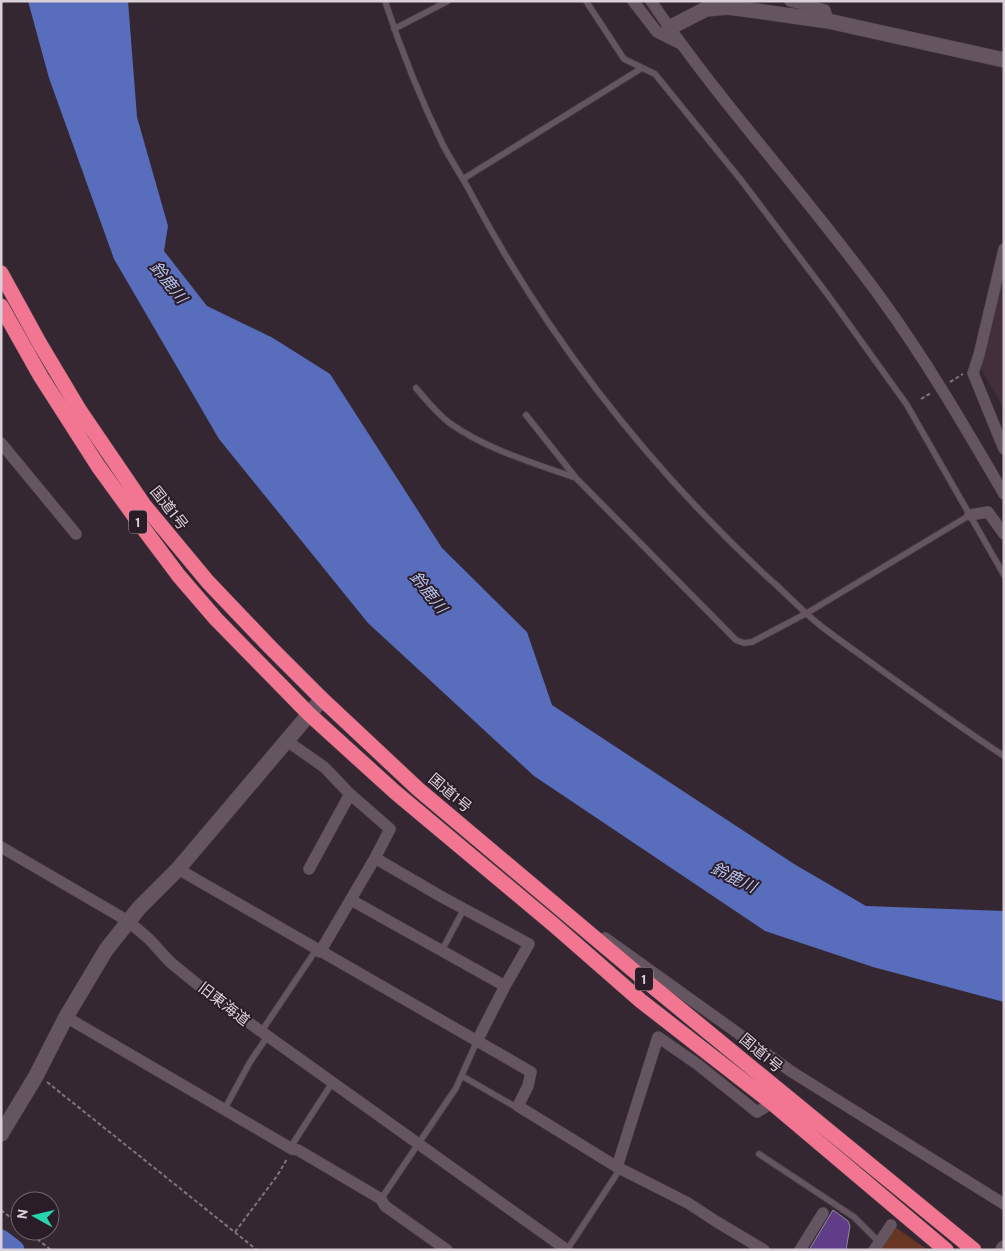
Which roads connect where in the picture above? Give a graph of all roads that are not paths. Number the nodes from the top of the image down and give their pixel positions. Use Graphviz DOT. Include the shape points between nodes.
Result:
graph roads {
  1 [pos="448,1"];
  2 [pos="586,1"];
  3 [pos="633,1"];
  4 [pos="651,1"];
  5 [pos="790,1"];
  6 [pos="386,2"];
  7 [pos="828,21"];
  8 [pos="669,28"];
  9 [pos="394,29"];
  10 [pos="683,46"];
  11 [pos="1004,60"];
  12 [pos="642,68"];
  13 [pos="463,179"];
  14 [pos="1004,249"];
  15 [pos="1,273"];
  16 [pos="1,306"];
  17 [pos="416,388"];
  18 [pos="526,415"];
  19 [pos="1,443"];
  20 [pos="1004,449"];
  21 [pos="576,478"];
  22 [pos="1004,494"];
  23 [pos="970,515"];
  24 [pos="76,534"];
  25 [pos="1004,534"];
  26 [pos="1004,575"];
  27 [pos="807,613"];
  28 [pos="322,700"];
  29 [pos="309,714"];
  30 [pos="287,740"];
  31 [pos="1004,756"];
  32 [pos="350,794"];
  33 [pos="1,846"];
  34 [pos="375,858"];
  35 [pos="178,869"];
  36 [pos="309,869"];
  37 [pos="351,900"];
  38 [pos="554,903"];
  39 [pos="464,909"];
  40 [pos="125,919"];
  41 [pos="442,950"];
  42 [pos="318,951"];
  43 [pos="505,986"];
  44 [pos="66,1017"];
  45 [pos="264,1034"];
  46 [pos="477,1041"];
  47 [pos="462,1076"];
  48 [pos="332,1083"];
  49 [pos="772,1103"];
  50 [pos="518,1106"];
  51 [pos="224,1110"];
  52 [pos="1,1134"];
  53 [pos="418,1145"];
  54 [pos="291,1149"];
  55 [pos="759,1154"];
  56 [pos="618,1168"];
  57 [pos="381,1199"];
  58 [pos="1004,1204"];
  59 [pos="823,1213"];
  60 [pos="891,1225"];
  61 [pos="876,1246"];
  62 [pos="447,1250"];
  63 [pos="567,1250"];
  64 [pos="764,1250"];
  65 [pos="800,1250"];
  66 [pos="946,1250"];
  67 [pos="974,1250"];
  1 -- 9 [label="lane"];
  2 -- 12 [label="lane" via="624,59"];
  3 -- 10 [label="street" via="657,32"];
  4 -- 8 [label="street"];
  5 -- 7 [label="street" via="825,10"];
  6 -- 9 [label="lane"];
  7 -- 8 [label="street" via="728,7 706,9"];
  7 -- 11 [label="street"];
  8 -- 10 [label="street"];
  9 -- 13 [label="lane" via="430,116"];
  10 -- 22 [label="street" via="883,301"];
  12 -- 13 [label="lane"];
  12 -- 23 [label="lane" via="655,74 828,295 907,405"];
  13 -- 27 [label="lane" via="520,281 600,396 697,509"];
  14 -- 20 [label="street" via="973,373"];
  15 -- 28 [label="highway, 国道1号 / 1" via="80,411 144,505 208,582"];
  16 -- 29 [label="highway, 1" via="41,377 98,466 179,576 216,619"];
  17 -- 21 [label="lane" via="450,424 514,456"];
  18 -- 21 [label="lane"];
  19 -- 24 [label="street"];
  21 -- 27 [label="lane" via="736,640 744,644 752,642"];
  23 -- 25 [label="street" via="988,512"];
  23 -- 26 [label="lane"];
  23 -- 27 [label="lane"];
  27 -- 31 [label="lane" via="922,700"];
  28 -- 29 [label="street"];
  28 -- 38 [label="highway, 国道1号 / 1" via="418,789"];
  29 -- 30 [label="street"];
  29 -- 49 [label="highway, 1" via="395,792 640,1001"];
  30 -- 32 [label="street" via="324,767"];
  30 -- 35 [label="street"];
  32 -- 34 [label="street" via="390,829"];
  32 -- 36 [label="street"];
  33 -- 40 [label="street, 旧東海道"];
  34 -- 37 [label="street"];
  34 -- 39 [label="street"];
  35 -- 40 [label="street"];
  35 -- 42 [label="street"];
  37 -- 41 [label="street"];
  37 -- 42 [label="street"];
  38 -- 58 [label="street" via="792,1072"];
  38 -- 67 [label="highway, 国道1号 / 1"];
  39 -- 41 [label="lane"];
  39 -- 43 [label="street" via="529,944"];
  40 -- 44 [label="street"];
  40 -- 45 [label="street, 旧東海道" via="170,962"];
  41 -- 43 [label="street"];
  42 -- 45 [label="lane"];
  42 -- 46 [label="street"];
  43 -- 46 [label="street"];
  44 -- 51 [label="street"];
  44 -- 52 [label="street"];
  45 -- 48 [label="street, 旧東海道"];
  45 -- 51 [label="lane"];
  46 -- 47 [label="lane"];
  46 -- 50 [label="street" via="530,1072 528,1086"];
  47 -- 50 [label="lane"];
  47 -- 53 [label="lane"];
  48 -- 53 [label="street, 旧東海道"];
  48 -- 54 [label="lane"];
  49 -- 56 [label="street" via="757,1112 658,1037"];
  49 -- 66 [label="highway, 1"];
  50 -- 56 [label="street"];
  51 -- 54 [label="street"];
  53 -- 57 [label="lane"];
  53 -- 63 [label="street, 旧東海道"];
  54 -- 57 [label="street" via="298,1150"];
  55 -- 61 [label="lane" via="854,1217"];
  56 -- 63 [label="lane"];
  56 -- 64 [label="street" via="688,1203"];
  57 -- 62 [label="street" via="385,1206"];
  59 -- 65 [label="street"];
  60 -- 61 [label="street"];
}
